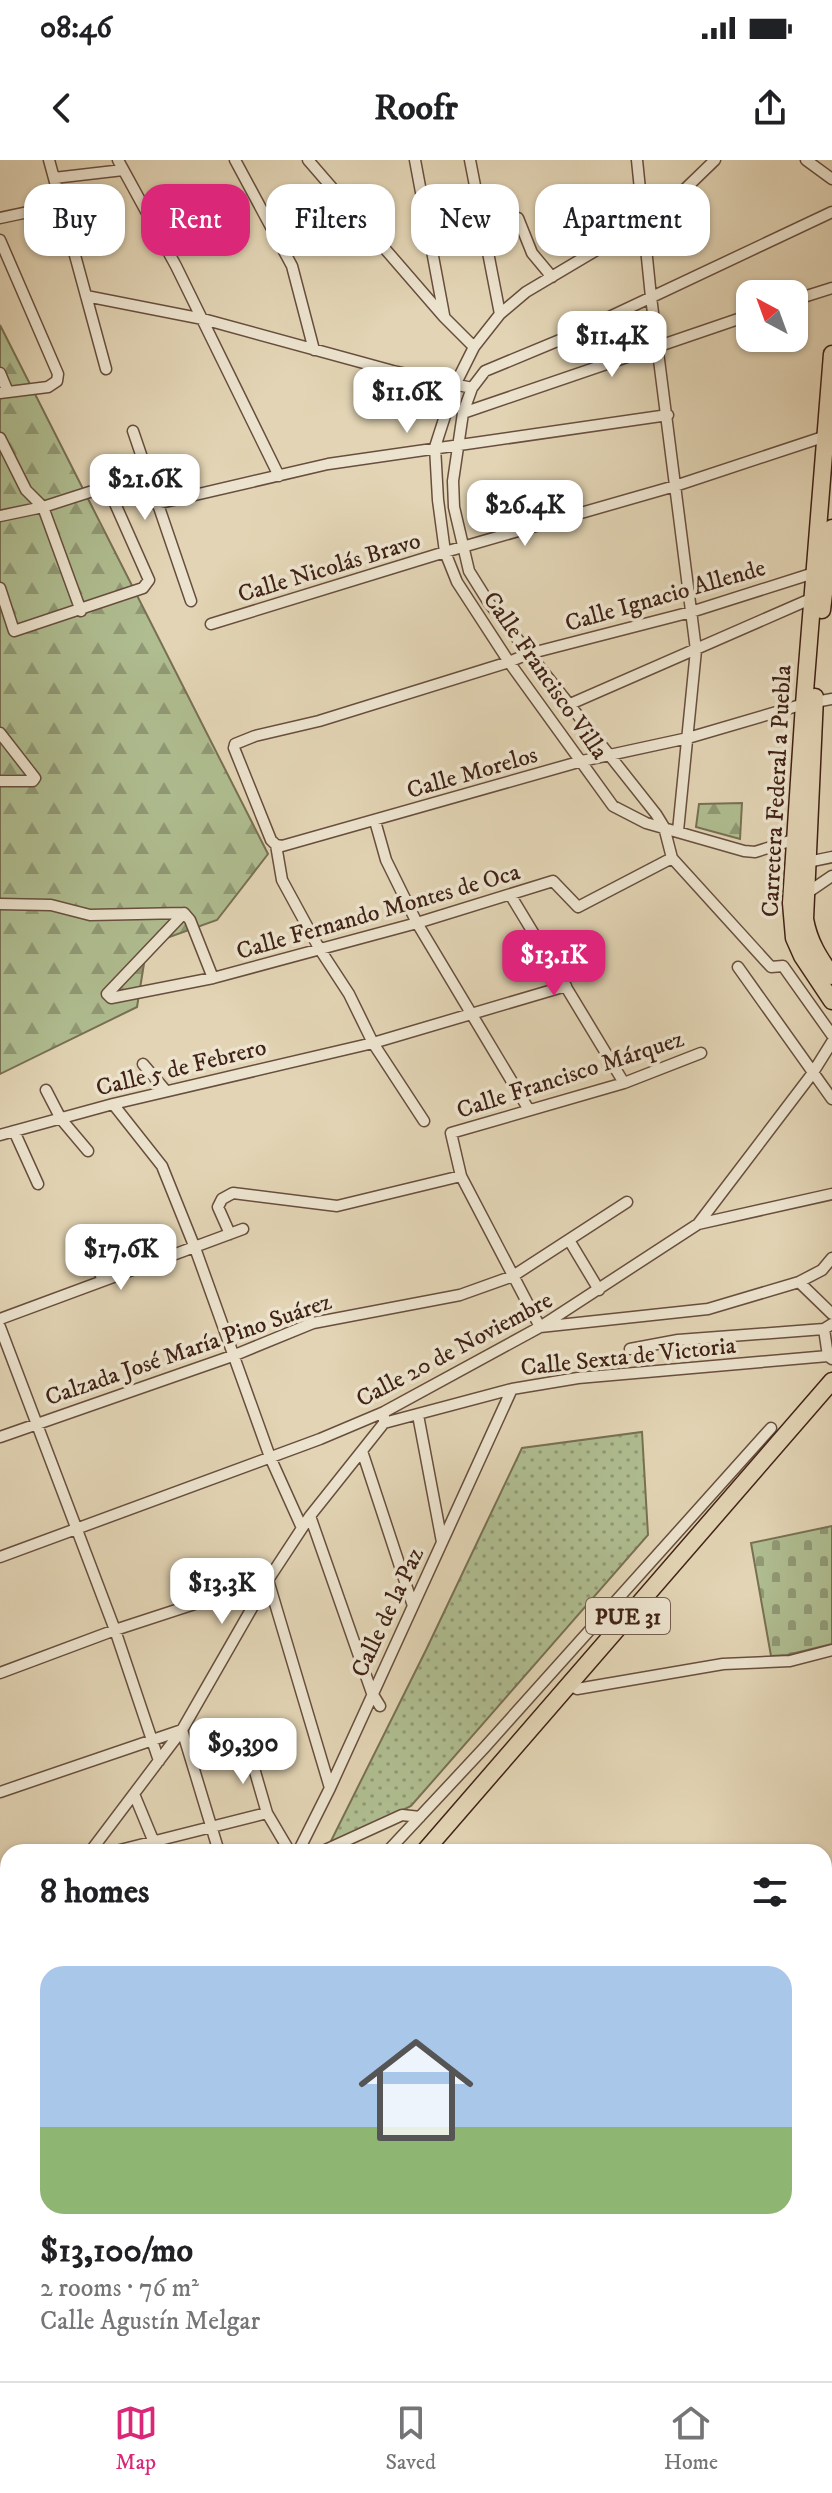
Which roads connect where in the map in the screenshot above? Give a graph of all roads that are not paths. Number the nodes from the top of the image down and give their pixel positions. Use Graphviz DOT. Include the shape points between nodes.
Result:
graph roads {
  1 [pos="49,160"];
  2 [pos="235,160"];
  3 [pos="308,160"];
  4 [pos="415,160"];
  5 [pos="470,160"];
  6 [pos="637,160"];
  7 [pos="715,160"];
  8 [pos="806,160"];
  9 [pos="121,165"];
  10 [pos="54,178"];
  11 [pos="832,179"];
  12 [pos="56,184"];
  13 [pos="640,184"];
  14 [pos="690,184"];
  15 [pos="832,212"];
  16 [pos="24,213"];
  17 [pos="0,218"];
  18 [pos="519,220"];
  19 [pos="1,246"];
  20 [pos="75,256"];
  21 [pos="587,256"];
  22 [pos="648,256"];
  23 [pos="552,277"];
  24 [pos="832,288"];
  25 [pos="86,296"];
  26 [pos="808,296"];
  27 [pos="651,297"];
  28 [pos="500,314"];
  29 [pos="444,317"];
  30 [pos="203,319"];
  31 [pos="736,320"];
  32 [pos="658,346"];
  33 [pos="474,347"];
  34 [pos="314,350"];
  35 [pos="832,354"];
  36 [pos="106,369"];
  37 [pos="0,373"];
  38 [pos="455,385"];
  39 [pos="472,388"];
  40 [pos="4,393"];
  41 [pos="463,413"];
  42 [pos="668,415"];
  43 [pos="133,431"];
  44 [pos="829,435"];
  45 [pos="0,438"];
  46 [pos="457,445"];
  47 [pos="435,447"];
  48 [pos="279,476"];
  49 [pos="675,486"];
  50 [pos="156,504"];
  51 [pos="43,507"];
  52 [pos="0,516"];
  53 [pos="832,528"];
  54 [pos="463,548"];
  55 [pos="445,552"];
  56 [pos="825,570"];
  57 [pos="0,588"];
  58 [pos="822,594"];
  59 [pos="191,601"];
  60 [pos="832,608"];
  61 [pos="81,611"];
  62 [pos="691,612"];
  63 [pos="211,624"];
  64 [pos="696,650"];
  65 [pos="528,654"];
  66 [pos="509,662"];
  67 [pos="832,699"];
  68 [pos="809,703"];
  69 [pos="568,705"];
  70 [pos="0,733"];
  71 [pos="688,738"];
  72 [pos="608,755"];
  73 [pos="582,761"];
  74 [pos="0,781"];
  75 [pos="375,821"];
  76 [pos="664,827"];
  77 [pos="678,831"];
  78 [pos="796,839"];
  79 [pos="276,845"];
  80 [pos="832,857"];
  81 [pos="672,858"];
  82 [pos="802,863"];
  83 [pos="832,876"];
  84 [pos="798,895"];
  85 [pos="511,896"];
  86 [pos="0,904"];
  87 [pos="184,913"];
  88 [pos="417,923"];
  89 [pos="319,948"];
  90 [pos="808,953"];
  91 [pos="783,966"];
  92 [pos="738,967"];
  93 [pos="832,976"];
  94 [pos="213,978"];
  95 [pos="566,986"];
  96 [pos="832,1001"];
  97 [pos="473,1014"];
  98 [pos="832,1035"];
  99 [pos="832,1042"];
  100 [pos="373,1043"];
  101 [pos="701,1053"];
  102 [pos="143,1064"];
  103 [pos="812,1074"];
  104 [pos="624,1083"];
  105 [pos="46,1090"];
  106 [pos="166,1091"];
  107 [pos="832,1099"];
  108 [pos="113,1104"];
  109 [pos="529,1110"];
  110 [pos="61,1119"];
  111 [pos="424,1121"];
  112 [pos="14,1131"];
  113 [pos="0,1135"];
  114 [pos="88,1151"];
  115 [pos="461,1176"];
  116 [pos="38,1184"];
  117 [pos="832,1194"];
  118 [pos="627,1202"];
  119 [pos="698,1224"];
  120 [pos="243,1229"];
  121 [pos="82,1234"];
  122 [pos="230,1234"];
  123 [pos="569,1240"];
  124 [pos="195,1248"];
  125 [pos="832,1258"];
  126 [pos="513,1276"];
  127 [pos="103,1280"];
  128 [pos="799,1282"];
  129 [pos="599,1290"];
  130 [pos="832,1314"];
  131 [pos="0,1319"];
  132 [pos="828,1326"];
  133 [pos="0,1327"];
  134 [pos="540,1327"];
  135 [pos="630,1349"];
  136 [pos="235,1355"];
  137 [pos="830,1358"];
  138 [pos="832,1381"];
  139 [pos="512,1389"];
  140 [pos="832,1397"];
  141 [pos="418,1415"];
  142 [pos="384,1418"];
  143 [pos="37,1422"];
  144 [pos="771,1428"];
  145 [pos="0,1437"];
  146 [pos="362,1451"];
  147 [pos="270,1457"];
  148 [pos="310,1516"];
  149 [pos="75,1528"];
  150 [pos="302,1528"];
  151 [pos="442,1542"];
  152 [pos="0,1557"];
  153 [pos="268,1580"];
  154 [pos="413,1606"];
  155 [pos="115,1630"];
  156 [pos="832,1650"];
  157 [pos="0,1673"];
  158 [pos="572,1687"];
  159 [pos="372,1693"];
  160 [pos="523,1704"];
  161 [pos="380,1706"];
  162 [pos="539,1718"];
  163 [pos="182,1730"];
  164 [pos="152,1739"];
  165 [pos="249,1751"];
  166 [pos="159,1761"];
  167 [pos="330,1788"];
  168 [pos="0,1792"];
  169 [pos="134,1794"];
  170 [pos="267,1813"];
  171 [pos="420,1817"];
  172 [pos="212,1828"];
  173 [pos="97,1844"];
  174 [pos="155,1844"];
  175 [pos="165,1844"];
  176 [pos="217,1844"];
  177 [pos="285,1844"];
  178 [pos="302,1844"];
  179 [pos="339,1844"];
  180 [pos="395,1844"];
  181 [pos="431,1844"];
  182 [pos="441,1844"];
  1 -- 10 [label="street"];
  2 -- 34 [label="street" via="292,266"];
  3 -- 29 [label="street"];
  4 -- 29 [label="street"];
  5 -- 28 [label="street"];
  6 -- 13 [label="street"];
  7 -- 14 [label="street, Calle Francisco Villa"];
  8 -- 11 [label="street"];
  9 -- 10 [label="street"];
  9 -- 30 [label="street"];
  10 -- 12 [label="street"];
  15 -- 27 [label="street"];
  16 -- 17 [label="street"];
  18 -- 23 [label="street" via="532,253"];
  19 -- 40 [label="street" via="58,374 48,387"];
  20 -- 25 [label="street"];
  21 -- 23 [label="street, Calle Francisco Villa"];
  22 -- 27 [label="street"];
  23 -- 28 [label="street, Calle Francisco Villa"];
  24 -- 26 [label="street"];
  25 -- 30 [label="street"];
  25 -- 36 [label="street"];
  27 -- 32 [label="street"];
  27 -- 39 [label="street" via="485,371"];
  28 -- 33 [label="street, Calle Francisco Villa"];
  29 -- 33 [label="street"];
  30 -- 34 [label="street"];
  30 -- 48 [label="street"];
  31 -- 32 [label="street"];
  32 -- 41 [label="street"];
  32 -- 42 [label="street"];
  33 -- 38 [label="street, Calle Francisco Villa"];
  34 -- 38 [label="street"];
  35 -- 44 [label="main road"];
  37 -- 40 [label="street"];
  38 -- 39 [label="street"];
  38 -- 47 [label="street, Calle Francisco Villa"];
  39 -- 41 [label="street, Calle Francisco Villa"];
  41 -- 46 [label="street, Calle Francisco Villa"];
  42 -- 46 [label="street"];
  42 -- 49 [label="street"];
  43 -- 50 [label="street"];
  44 -- 49 [label="street, Calle Nicolás Bravo"];
  44 -- 56 [label="main road"];
  45 -- 51 [label="street" via="26,490"];
  46 -- 47 [label="street"];
  46 -- 54 [label="street, Calle Francisco Villa" via="454,507"];
  47 -- 48 [label="street"];
  47 -- 55 [label="street, Calle Francisco Villa"];
  48 -- 50 [label="street"];
  49 -- 54 [label="street, Calle Nicolás Bravo"];
  49 -- 62 [label="street"];
  50 -- 59 [label="street"];
  51 -- 52 [label="street"];
  51 -- 61 [label="street"];
  51 -- 61 [label="street" via="109,490 149,580 143,588"];
  53 -- 56 [label="main road"];
  54 -- 55 [label="street, Calle Nicolás Bravo"];
  54 -- 65 [label="street, Calle Francisco Villa" via="469,571"];
  55 -- 63 [label="street, Calle Nicolás Bravo"];
  55 -- 66 [label="street, Calle Francisco Villa" via="457,582"];
  56 -- 58 [label="main road, Carretera Federal a Puebla"];
  56 -- 62 [label="street, Calle Ignacio Allende"];
  57 -- 61 [label="street" via="14,631"];
  58 -- 60 [label="street"];
  58 -- 64 [label="street"];
  58 -- 68 [label="main road, Carretera Federal a Puebla"];
  62 -- 64 [label="street"];
  62 -- 65 [label="street, Calle Ignacio Allende"];
  64 -- 69 [label="street"];
  64 -- 71 [label="street"];
  65 -- 66 [label="street, Calle Ignacio Allende"];
  65 -- 69 [label="street, Calle Francisco Villa"];
  66 -- 73 [label="street, Calle Francisco Villa"];
  66 -- 79 [label="street, Calle Ignacio Allende" via="234,746"];
  67 -- 68 [label="street, Calle Morelos"];
  68 -- 71 [label="street, Calle Morelos"];
  68 -- 78 [label="main road, Carretera Federal a Puebla"];
  68 -- 82 [label="main road, Carretera Federal a Puebla"];
  69 -- 72 [label="street, Calle Francisco Villa"];
  70 -- 74 [label="street" via="35,778"];
  71 -- 72 [label="street, Calle Morelos"];
  71 -- 77 [label="street"];
  72 -- 73 [label="street, Calle Morelos"];
  72 -- 76 [label="street, Calle Francisco Villa"];
  73 -- 75 [label="street, Calle Morelos"];
  73 -- 76 [label="street, Calle Francisco Villa" via="613,806"];
  75 -- 79 [label="street, Calle Morelos"];
  75 -- 88 [label="street" via="386,860"];
  76 -- 77 [label="street, Calle Francisco Villa"];
  76 -- 81 [label="street"];
  77 -- 78 [label="street, Calle Francisco Villa" via="755,852"];
  78 -- 82 [label="main road, Carretera Federal a Puebla"];
  79 -- 89 [label="street" via="282,880"];
  80 -- 82 [label="street"];
  81 -- 85 [label="street, Calle Fernando Montes de Oca" via="578,907 553,881"];
  81 -- 91 [label="street" via="771,967"];
  82 -- 84 [label="main road, Carretera Federal a Puebla"];
  83 -- 84 [label="street"];
  84 -- 90 [label="main road, Carretera Federal a Puebla"];
  85 -- 88 [label="street, Calle Fernando Montes de Oca"];
  85 -- 95 [label="street"];
  86 -- 87 [label="street" via="51,905 90,915"];
  87 -- 94 [label="street"];
  87 -- 94 [label="street, Calle Fernando Montes de Oca" via="108,996"];
  88 -- 89 [label="street, Calle Fernando Montes de Oca"];
  88 -- 97 [label="street"];
  89 -- 94 [label="street, Calle Fernando Montes de Oca"];
  89 -- 100 [label="street"];
  90 -- 91 [label="street"];
  90 -- 93 [label="main road, Carretera Federal a Puebla"];
  90 -- 96 [label="main road, Carretera Federal a Puebla"];
  91 -- 98 [label="street"];
  92 -- 103 [label="street"];
  95 -- 97 [label="street, Calle 5 de Febrero"];
  95 -- 104 [label="street"];
  97 -- 100 [label="street, Calle 5 de Febrero"];
  97 -- 109 [label="street"];
  99 -- 103 [label="street, Calle 20 de Noviembre"];
  100 -- 106 [label="street, Calle 5 de Febrero"];
  100 -- 111 [label="street"];
  101 -- 104 [label="street, Calle Francisco Márquez"];
  102 -- 106 [label="street"];
  103 -- 107 [label="street"];
  103 -- 119 [label="street, Calle 20 de Noviembre"];
  104 -- 109 [label="street, Calle Francisco Márquez"];
  105 -- 110 [label="street"];
  106 -- 108 [label="street, Calle 5 de Febrero"];
  108 -- 110 [label="street, Calle 5 de Febrero"];
  108 -- 124 [label="street" via="162,1166"];
  109 -- 115 [label="street, Calle Francisco Márquez" via="451,1133"];
  110 -- 112 [label="street, Calle 5 de Febrero"];
  110 -- 114 [label="street"];
  112 -- 113 [label="street, Calle 5 de Febrero"];
  112 -- 116 [label="street"];
  115 -- 122 [label="street" via="337,1206 233,1193 218,1207"];
  115 -- 126 [label="street"];
  117 -- 119 [label="street"];
  118 -- 123 [label="street, Calzada José María Pino Suárez"];
  119 -- 129 [label="street, Calle 20 de Noviembre"];
  120 -- 122 [label="street"];
  121 -- 127 [label="street"];
  122 -- 124 [label="street"];
  123 -- 126 [label="street, Calzada José María Pino Suárez"];
  123 -- 129 [label="street"];
  124 -- 127 [label="street"];
  124 -- 136 [label="street"];
  125 -- 128 [label="street"];
  126 -- 134 [label="street"];
  126 -- 136 [label="street, Calzada José María Pino Suárez" via="460,1295 313,1323"];
  127 -- 131 [label="street"];
  128 -- 130 [label="street"];
  128 -- 134 [label="street" via="708,1309"];
  129 -- 134 [label="street, Calle 20 de Noviembre"];
  132 -- 135 [label="street"];
  132 -- 137 [label="street"];
  133 -- 143 [label="street"];
  134 -- 142 [label="street, Calle 20 de Noviembre"];
  136 -- 143 [label="street, Calzada José María Pino Suárez"];
  136 -- 147 [label="street"];
  137 -- 139 [label="street, Calle Sexta de Victoria" via="578,1378"];
  138 -- 158 [label="main road, PUE 31"];
  139 -- 141 [label="street, Calle Sexta de Victoria"];
  139 -- 151 [label="street, Calle de la Paz"];
  140 -- 158 [label="main road, PUE 31"];
  141 -- 142 [label="street, Calle Sexta de Victoria"];
  141 -- 151 [label="street"];
  142 -- 146 [label="street"];
  142 -- 147 [label="street, Calle 20 de Noviembre"];
  143 -- 145 [label="street, Calzada José María Pino Suárez"];
  143 -- 149 [label="street"];
  144 -- 160 [label="street"];
  146 -- 148 [label="street"];
  146 -- 154 [label="street"];
  147 -- 149 [label="street, Calle 20 de Noviembre"];
  147 -- 150 [label="street"];
  148 -- 150 [label="street"];
  148 -- 159 [label="street"];
  149 -- 152 [label="street, Calle 20 de Noviembre"];
  149 -- 155 [label="street"];
  150 -- 153 [label="street"];
  151 -- 154 [label="street, Calle de la Paz"];
  153 -- 155 [label="street"];
  153 -- 163 [label="street"];
  153 -- 167 [label="street"];
  154 -- 159 [label="street, Calle de la Paz"];
  155 -- 157 [label="street"];
  155 -- 164 [label="street"];
  156 -- 158 [label="street" via="790,1661 723,1664"];
  158 -- 162 [label="main road, PUE 31"];
  158 -- 182 [label="main road, PUE 31"];
  159 -- 161 [label="street"];
  159 -- 167 [label="street, Calle de la Paz"];
  160 -- 162 [label="street"];
  160 -- 171 [label="street"];
  162 -- 181 [label="main road, PUE 31"];
  163 -- 164 [label="street"];
  163 -- 166 [label="street"];
  163 -- 172 [label="street"];
  164 -- 166 [label="street"];
  164 -- 168 [label="street"];
  165 -- 170 [label="street"];
  166 -- 169 [label="street"];
  167 -- 178 [label="street, Calle de la Paz"];
  169 -- 173 [label="street"];
  169 -- 174 [label="street"];
  170 -- 172 [label="street"];
  170 -- 177 [label="street"];
  171 -- 179 [label="street" via="402,1815"];
  171 -- 180 [label="street"];
  172 -- 175 [label="street"];
  172 -- 176 [label="street"];
}
